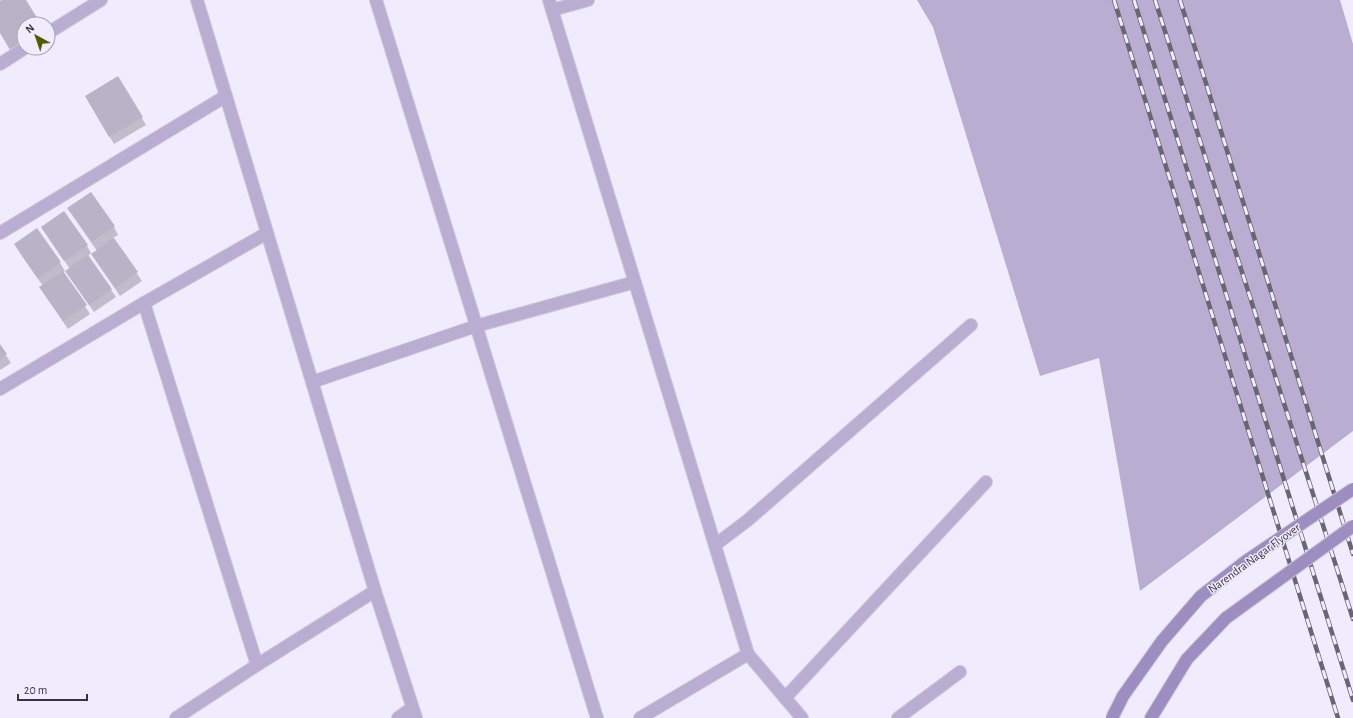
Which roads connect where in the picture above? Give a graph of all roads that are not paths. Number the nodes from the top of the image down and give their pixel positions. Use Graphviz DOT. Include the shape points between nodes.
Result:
graph roads {
  1 [pos="101,0"];
  2 [pos="197,0"];
  3 [pos="376,0"];
  4 [pos="588,0"];
  5 [pos="550,5"];
  6 [pos="56,29"];
  7 [pos="16,54"];
  8 [pos="0,64"];
  9 [pos="226,96"];
  10 [pos="0,233"];
  11 [pos="267,233"];
  12 [pos="635,282"];
  13 [pos="144,303"];
  14 [pos="971,325"];
  15 [pos="476,326"];
  16 [pos="312,382"];
  17 [pos="0,389"];
  18 [pos="986,482"];
  19 [pos="1353,489"];
  20 [pos="1353,526"];
  21 [pos="715,545"];
  22 [pos="376,591"];
  23 [pos="748,654"];
  24 [pos="257,665"];
  25 [pos="960,672"];
  26 [pos="785,698"];
  27 [pos="414,713"];
  28 [pos="176,718"];
  29 [pos="398,718"];
  30 [pos="597,718"];
  31 [pos="640,718"];
  32 [pos="802,718"];
  33 [pos="898,718"];
  34 [pos="1112,718"];
  35 [pos="1151,718"];
  1 -- 6 [label="street"];
  2 -- 9 [label="street"];
  3 -- 15 [label="street"];
  4 -- 5 [label="street"];
  5 -- 12 [label="street"];
  7 -- 8 [label="street"];
  9 -- 10 [label="street"];
  9 -- 11 [label="street"];
  11 -- 13 [label="street"];
  11 -- 16 [label="street"];
  12 -- 15 [label="street"];
  12 -- 21 [label="street"];
  13 -- 17 [label="street"];
  13 -- 24 [label="street"];
  14 -- 21 [label="street" via="748,520"];
  15 -- 16 [label="street"];
  15 -- 30 [label="street"];
  16 -- 22 [label="street"];
  18 -- 26 [label="street"];
  19 -- 34 [label="main road, Narendra Nagar Flyover, bridge" via="1246,561 1201,596 1162,641 1123,696"];
  20 -- 35 [label="main road, bridge" via="1226,618 1187,659"];
  21 -- 23 [label="street"];
  22 -- 24 [label="street"];
  22 -- 27 [label="street"];
  23 -- 26 [label="street"];
  23 -- 31 [label="street"];
  24 -- 28 [label="street"];
  25 -- 33 [label="street"];
  26 -- 32 [label="street"];
  27 -- 29 [label="street"];
}
